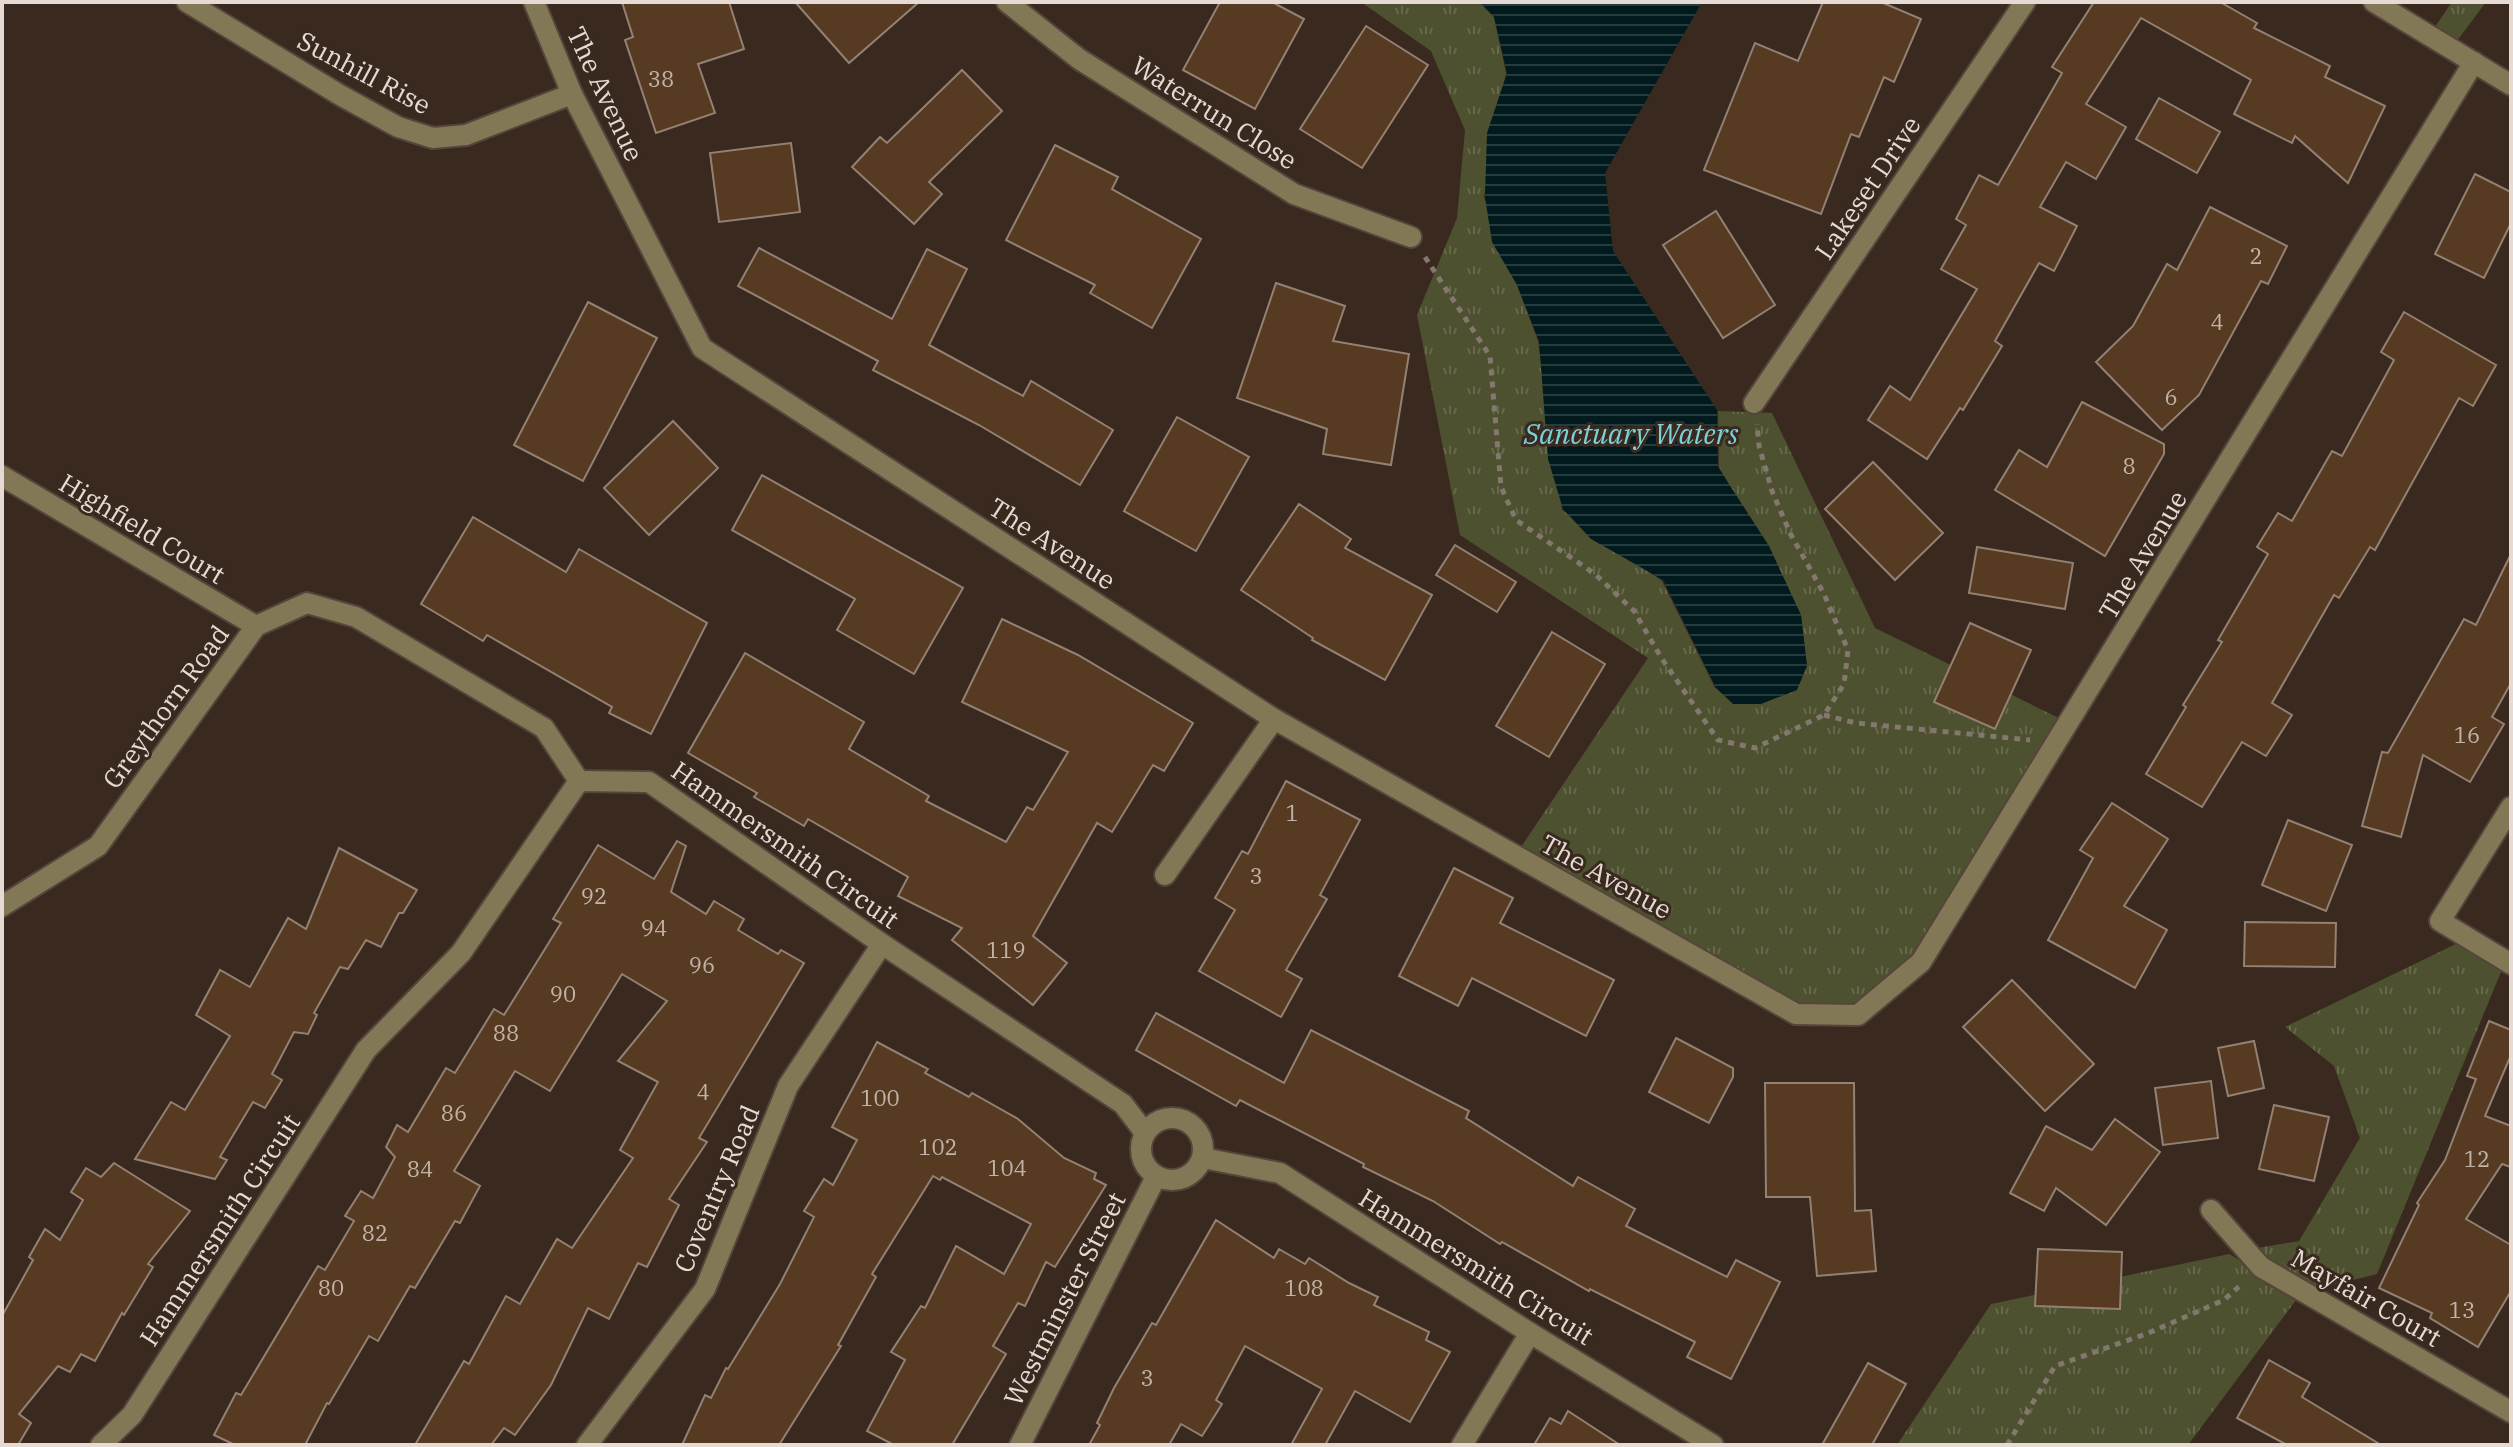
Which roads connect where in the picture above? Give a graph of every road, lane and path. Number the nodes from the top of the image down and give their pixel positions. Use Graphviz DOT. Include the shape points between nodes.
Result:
graph roads {
  1 [pos="187,2"];
  2 [pos="534,2"];
  3 [pos="1007,2"];
  4 [pos="2025,2"];
  5 [pos="2374,2"];
  6 [pos="2474,62"];
  7 [pos="2511,85"];
  8 [pos="572,94"];
  9 [pos="1411,237"];
  10 [pos="1754,403"];
  11 [pos="2,476"];
  12 [pos="256,626"];
  13 [pos="1824,715"];
  14 [pos="1274,719"];
  15 [pos="2058,743"];
  16 [pos="579,781"];
  17 [pos="2511,807"];
  18 [pos="1165,875"];
  19 [pos="2,906"];
  20 [pos="882,944"];
  21 [pos="2511,964"];
  22 [pos="1145,1133"];
  23 [pos="1203,1158"];
  24 [pos="1156,1177"];
  25 [pos="2211,1210"];
  26 [pos="2261,1267"];
  27 [pos="1530,1333"];
  28 [pos="2511,1412"];
  29 [pos="101,1445"];
  30 [pos="587,1445"];
  31 [pos="1020,1445"];
  32 [pos="1462,1445"];
  33 [pos="1713,1445"];
  34 [pos="2007,1445"];
  1 -- 8 [label="street, Sunhill Rise" via="340,95 398,127 433,138 466,135"];
  2 -- 8 [label="street, The Avenue"];
  3 -- 9 [label="street, Waterrun Close" via="1079,59 1294,194"];
  4 -- 10 [label="street, Lakeset Drive"];
  5 -- 6 [label="street"];
  6 -- 7 [label="street"];
  6 -- 15 [label="street, The Avenue"];
  8 -- 14 [label="street, The Avenue" via="702,348"];
  9 -- 13 [label="path" via="1490,356 1501,487 1516,520 1595,574 1634,611 1718,740 1755,748"];
  10 -- 13 [label="path" via="1772,491 1848,650 1844,684"];
  11 -- 12 [label="street, Highfield Court"];
  12 -- 16 [label="street, Greythorn Road" via="307,603 356,617 544,728"];
  12 -- 19 [label="street, Greythorn Road" via="98,846"];
  13 -- 15 [label="path" via="1856,723"];
  14 -- 15 [label="street, The Avenue" via="1796,1014 1858,1015 1921,962"];
  14 -- 18 [label="street"];
  16 -- 20 [label="street, Hammersmith Circuit" via="649,782"];
  16 -- 29 [label="street, Hammersmith Circuit" via="461,953 366,1050 132,1415"];
  17 -- 21 [label="street" via="2440,921"];
  20 -- 22 [label="street, Hammersmith Circuit" via="1123,1104"];
  20 -- 30 [label="street, Coventry Road" via="788,1086 705,1289"];
  22 -- 23 [label="street" via="1153,1123 1174,1118 1193,1124 1203,1141"];
  22 -- 24 [label="street" via="1139,1145 1142,1160"];
  23 -- 24 [label="street" via="1184,1179"];
  23 -- 27 [label="street, Hammersmith Circuit" via="1280,1173"];
  24 -- 31 [label="street, Westminster Street"];
  25 -- 26 [label="street, Mayfair Court"];
  26 -- 28 [label="street, Mayfair Court"];
  26 -- 34 [label="path" via="2224,1300 2055,1366"];
  27 -- 32 [label="street"];
  27 -- 33 [label="street, Hammersmith Circuit"];
}
